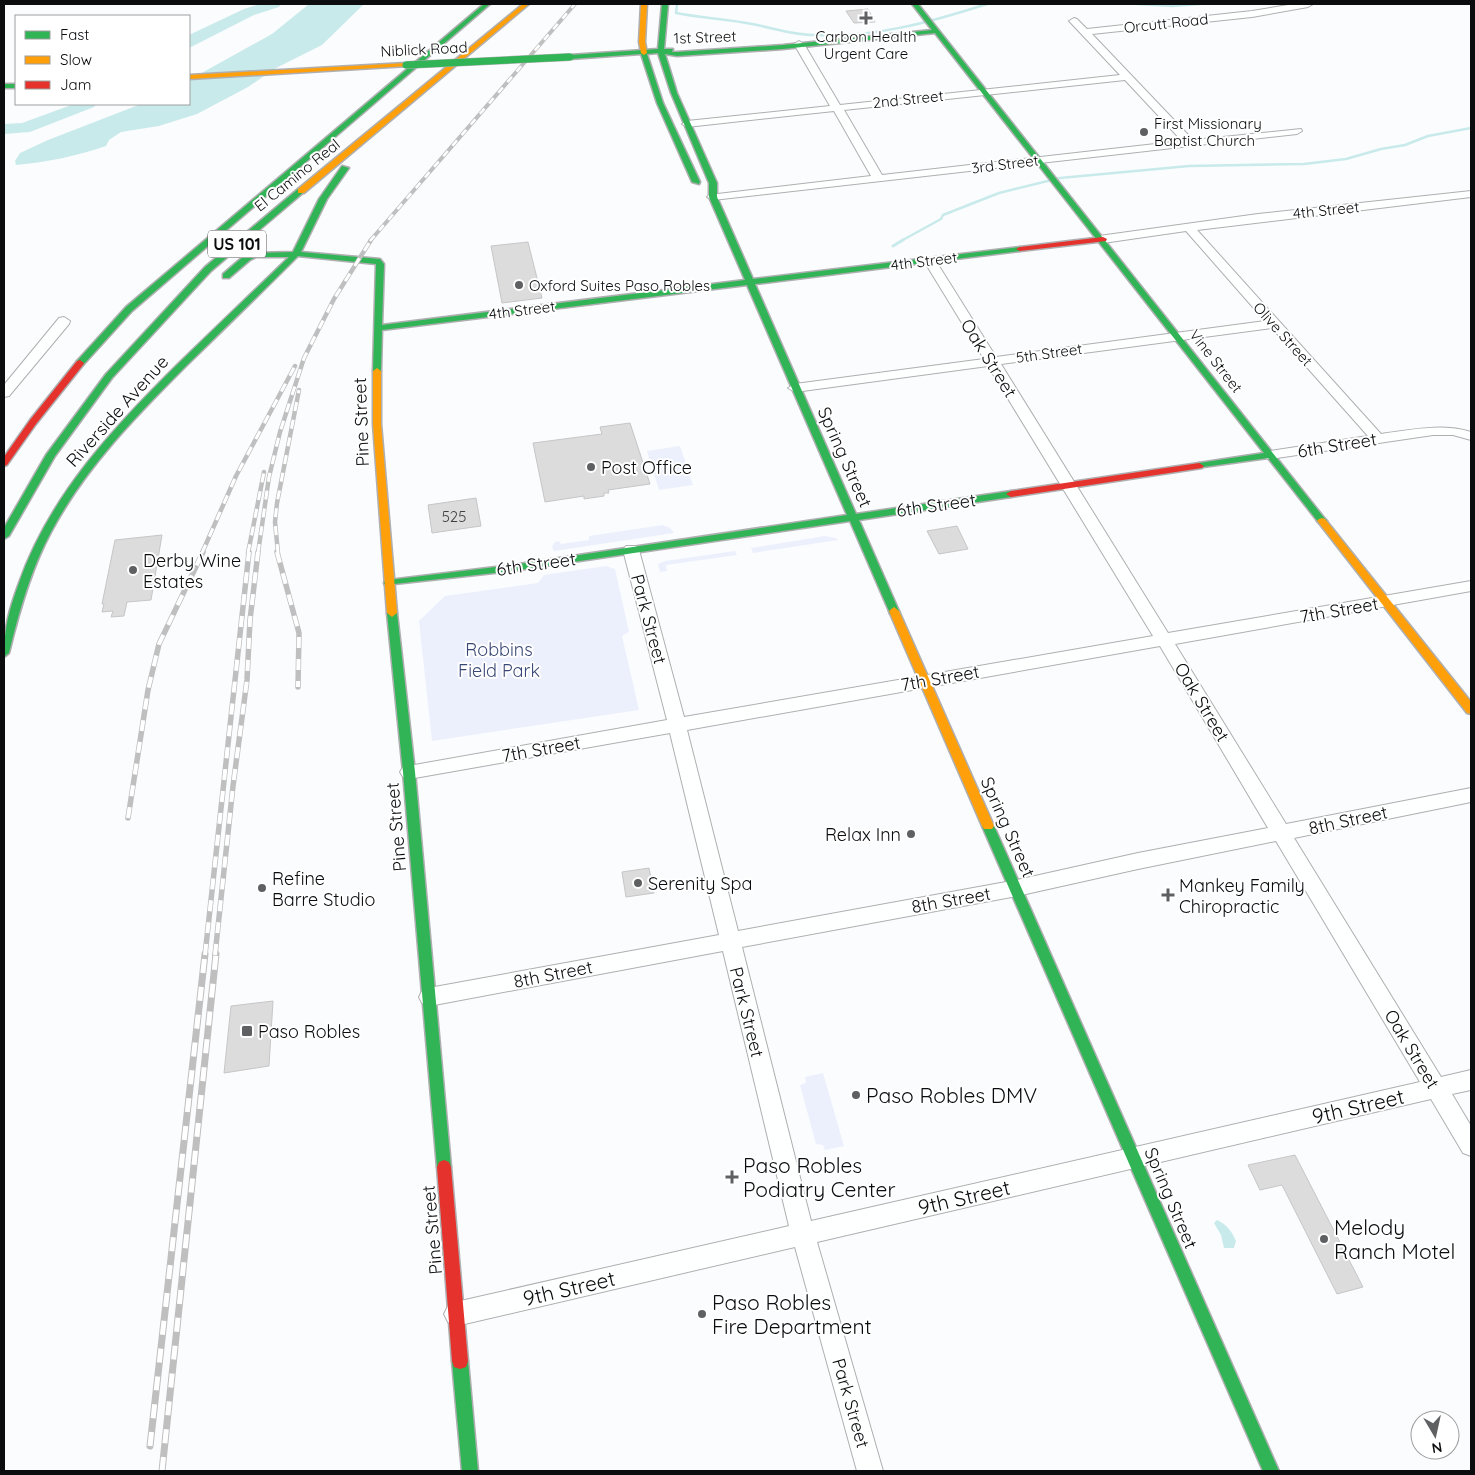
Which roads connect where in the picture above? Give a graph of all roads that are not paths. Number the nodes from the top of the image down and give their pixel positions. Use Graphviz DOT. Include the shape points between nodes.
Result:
graph roads {
  1 [pos="487,4"];
  2 [pos="526,4"];
  3 [pos="644,4"];
  4 [pos="665,4"];
  5 [pos="914,4"];
  6 [pos="1308,4"];
  7 [pos="1074,21"];
  8 [pos="931,25"];
  9 [pos="1084,32"];
  10 [pos="798,44"];
  11 [pos="661,52"];
  12 [pos="644,53"];
  13 [pos="190,77"];
  14 [pos="437,77"];
  15 [pos="1128,77"];
  16 [pos="985,91"];
  17 [pos="836,107"];
  18 [pos="688,124"];
  19 [pos="1296,130"];
  20 [pos="1190,142"];
  21 [pos="1040,160"];
  22 [pos="879,178"];
  23 [pos="1471,194"];
  24 [pos="713,197"];
  25 [pos="1190,229"];
  26 [pos="1104,239"];
  27 [pos="296,254"];
  28 [pos="930,261"];
  29 [pos="751,282"];
  30 [pos="215,285"];
  31 [pos="180,316"];
  32 [pos="64,320"];
  33 [pos="1273,324"];
  34 [pos="377,328"];
  35 [pos="1177,336"];
  36 [pos="991,361"];
  37 [pos="108,376"];
  38 [pos="795,388"];
  39 [pos="4,393"];
  40 [pos="46,404"];
  41 [pos="1471,436"];
  42 [pos="1377,438"];
  43 [pos="4,446"];
  44 [pos="1270,455"];
  45 [pos="4,463"];
  46 [pos="1068,485"];
  47 [pos="852,517"];
  48 [pos="4,536"];
  49 [pos="631,550"];
  50 [pos="389,583"];
  51 [pos="1471,586"];
  52 [pos="1387,602"];
  53 [pos="1164,640"];
  54 [pos="4,653"];
  55 [pos="924,680"];
  56 [pos="1471,710"];
  57 [pos="677,725"];
  58 [pos="409,772"];
  59 [pos="1471,795"];
  60 [pos="1281,834"];
  61 [pos="1017,888"];
  62 [pos="730,941"];
  63 [pos="429,997"];
  64 [pos="1471,1080"];
  65 [pos="1436,1088"];
  66 [pos="1471,1146"];
  67 [pos="1134,1158"];
  68 [pos="803,1234"];
  69 [pos="456,1314"];
  70 [pos="470,1471"];
  71 [pos="870,1471"];
  72 [pos="1271,1471"];
  1 -- 40 [label="main road, El Camino Real / US 101" via="129,309"];
  2 -- 14 [label="main road, El Camino Real / US 101"];
  3 -- 12 [label="main road, Spring Street"];
  4 -- 11 [label="main road"];
  5 -- 8 [label="main road, Vine Street"];
  6 -- 9 [label="street, Orcutt Road" via="1252,14"];
  7 -- 9 [label="street"];
  8 -- 10 [label="main road, 1st Street"];
  8 -- 16 [label="main road, Vine Street"];
  9 -- 15 [label="street"];
  10 -- 11 [label="main road, 1st Street"];
  10 -- 17 [label="street"];
  11 -- 12 [label="main road, Niblick Road"];
  11 -- 18 [label="main road, Spring Street"];
  12 -- 13 [label="main road, Niblick Road, bridge"];
  12 -- 24 [label="main road, Spring Street" via="652,84 671,131 697,185"];
  14 -- 27 [label="main road, Riverside Avenue" via="344,170 323,198"];
  14 -- 37 [label="main road, El Camino Real / US 101" via="208,269"];
  15 -- 16 [label="street, 2nd Street"];
  15 -- 20 [label="street"];
  16 -- 17 [label="street, 2nd Street"];
  16 -- 21 [label="main road, Vine Street"];
  17 -- 18 [label="street, 2nd Street"];
  17 -- 22 [label="street"];
  18 -- 24 [label="main road, Spring Street" via="713,183"];
  19 -- 20 [label="street, 3rd Street"];
  20 -- 21 [label="street, 3rd Street"];
  21 -- 22 [label="street, 3rd Street"];
  21 -- 26 [label="main road, Vine Street"];
  22 -- 24 [label="street, 3rd Street"];
  23 -- 25 [label="street, 4th Street" via="1258,218"];
  24 -- 29 [label="main road, Spring Street"];
  25 -- 26 [label="street, 4th Street"];
  25 -- 33 [label="street, Olive Street"];
  26 -- 28 [label="main road, 4th Street"];
  26 -- 35 [label="main road, Vine Street"];
  27 -- 30 [label="main road" via="247,258"];
  27 -- 34 [label="main road, Pine Street" via="377,261 381,273"];
  27 -- 54 [label="main road, Riverside Avenue" via="139,407 101,449 69,492 30,566"];
  28 -- 29 [label="main road, 4th Street"];
  28 -- 36 [label="street, Oak Street"];
  29 -- 34 [label="main road, 4th Street"];
  29 -- 38 [label="main road, Spring Street"];
  31 -- 37 [label="main road" via="139,354"];
  32 -- 39 [label="street"];
  33 -- 35 [label="street, 5th Street"];
  33 -- 42 [label="street, Olive Street"];
  34 -- 50 [label="main road, Pine Street" via="377,424"];
  35 -- 36 [label="street, 5th Street"];
  35 -- 44 [label="main road, Vine Street"];
  36 -- 38 [label="street, 5th Street"];
  36 -- 46 [label="street, Oak Street"];
  37 -- 48 [label="main road, El Camino Real / US 101" via="51,455"];
  38 -- 47 [label="main road, Spring Street"];
  40 -- 43 [label="main road"];
  40 -- 45 [label="main road, El Camino Real / US 101"];
  41 -- 42 [label="street, 6th Street" via="1454,431 1433,431"];
  42 -- 44 [label="street, 6th Street"];
  44 -- 46 [label="main road, 6th Street"];
  44 -- 52 [label="main road, Vine Street"];
  46 -- 47 [label="main road, 6th Street"];
  46 -- 53 [label="street, Oak Street"];
  47 -- 49 [label="main road, 6th Street"];
  47 -- 55 [label="main road, Spring Street"];
  49 -- 50 [label="main road, 6th Street"];
  49 -- 57 [label="street, Park Street"];
  50 -- 58 [label="main road, Pine Street"];
  51 -- 52 [label="street, 7th Street"];
  52 -- 53 [label="street, 7th Street"];
  52 -- 56 [label="main road, Vine Street"];
  53 -- 55 [label="street, 7th Street"];
  53 -- 60 [label="street, Oak Street"];
  55 -- 57 [label="street, 7th Street"];
  55 -- 61 [label="main road, Spring Street"];
  57 -- 58 [label="street, 7th Street"];
  57 -- 62 [label="street, Park Street"];
  58 -- 63 [label="main road, Pine Street"];
  59 -- 60 [label="street, 8th Street"];
  60 -- 61 [label="street, 8th Street"];
  60 -- 65 [label="street, Oak Street"];
  61 -- 62 [label="street, 8th Street"];
  61 -- 67 [label="main road, Spring Street"];
  62 -- 63 [label="street, 8th Street"];
  62 -- 68 [label="street, Park Street"];
  63 -- 69 [label="main road, Pine Street"];
  64 -- 65 [label="street, 9th Street"];
  65 -- 66 [label="street, Oak Street"];
  65 -- 67 [label="street, 9th Street"];
  67 -- 68 [label="street, 9th Street"];
  67 -- 72 [label="main road, Spring Street"];
  68 -- 69 [label="street, 9th Street"];
  68 -- 71 [label="street, Park Street"];
  69 -- 70 [label="main road, Pine Street"];
}
